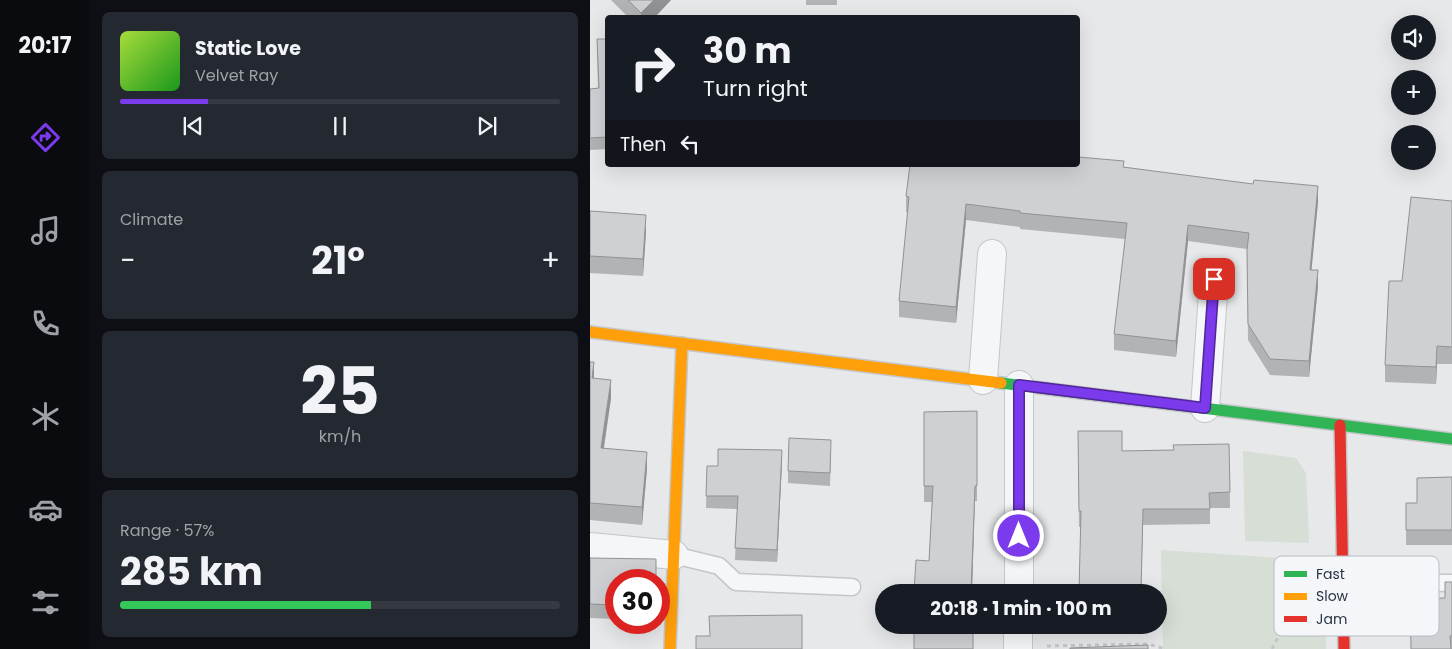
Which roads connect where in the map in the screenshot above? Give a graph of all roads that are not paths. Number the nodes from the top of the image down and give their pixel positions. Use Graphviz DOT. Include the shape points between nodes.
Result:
graph roads {
  1 [pos="992,254"];
  2 [pos="1214,279"];
  3 [pos="590,332"];
  4 [pos="682,343"];
  5 [pos="983,380"];
  6 [pos="1019,385"];
  7 [pos="1205,408"];
  8 [pos="1340,425"];
  9 [pos="1452,439"];
  10 [pos="590,547"];
  11 [pos="674,555"];
  12 [pos="1343,556"];
  13 [pos="1439,583"];
  14 [pos="1452,583"];
  15 [pos="1018,584"];
  16 [pos="852,587"];
  17 [pos="1344,636"];
  18 [pos="670,649"];
  19 [pos="1344,649"];
  1 -- 5 [label="street"];
  2 -- 7 [label="street"];
  3 -- 4 [label="street"];
  4 -- 5 [label="street"];
  4 -- 11 [label="street"];
  5 -- 6 [label="street"];
  6 -- 7 [label="street"];
  6 -- 15 [label="street"];
  7 -- 8 [label="street"];
  8 -- 9 [label="street"];
  8 -- 12 [label="street"];
  10 -- 11 [label="street"];
  11 -- 16 [label="lane" via="719,566 736,582"];
  11 -- 18 [label="street"];
  13 -- 14 [label="lane"];
  17 -- 19 [label="street"];
}
